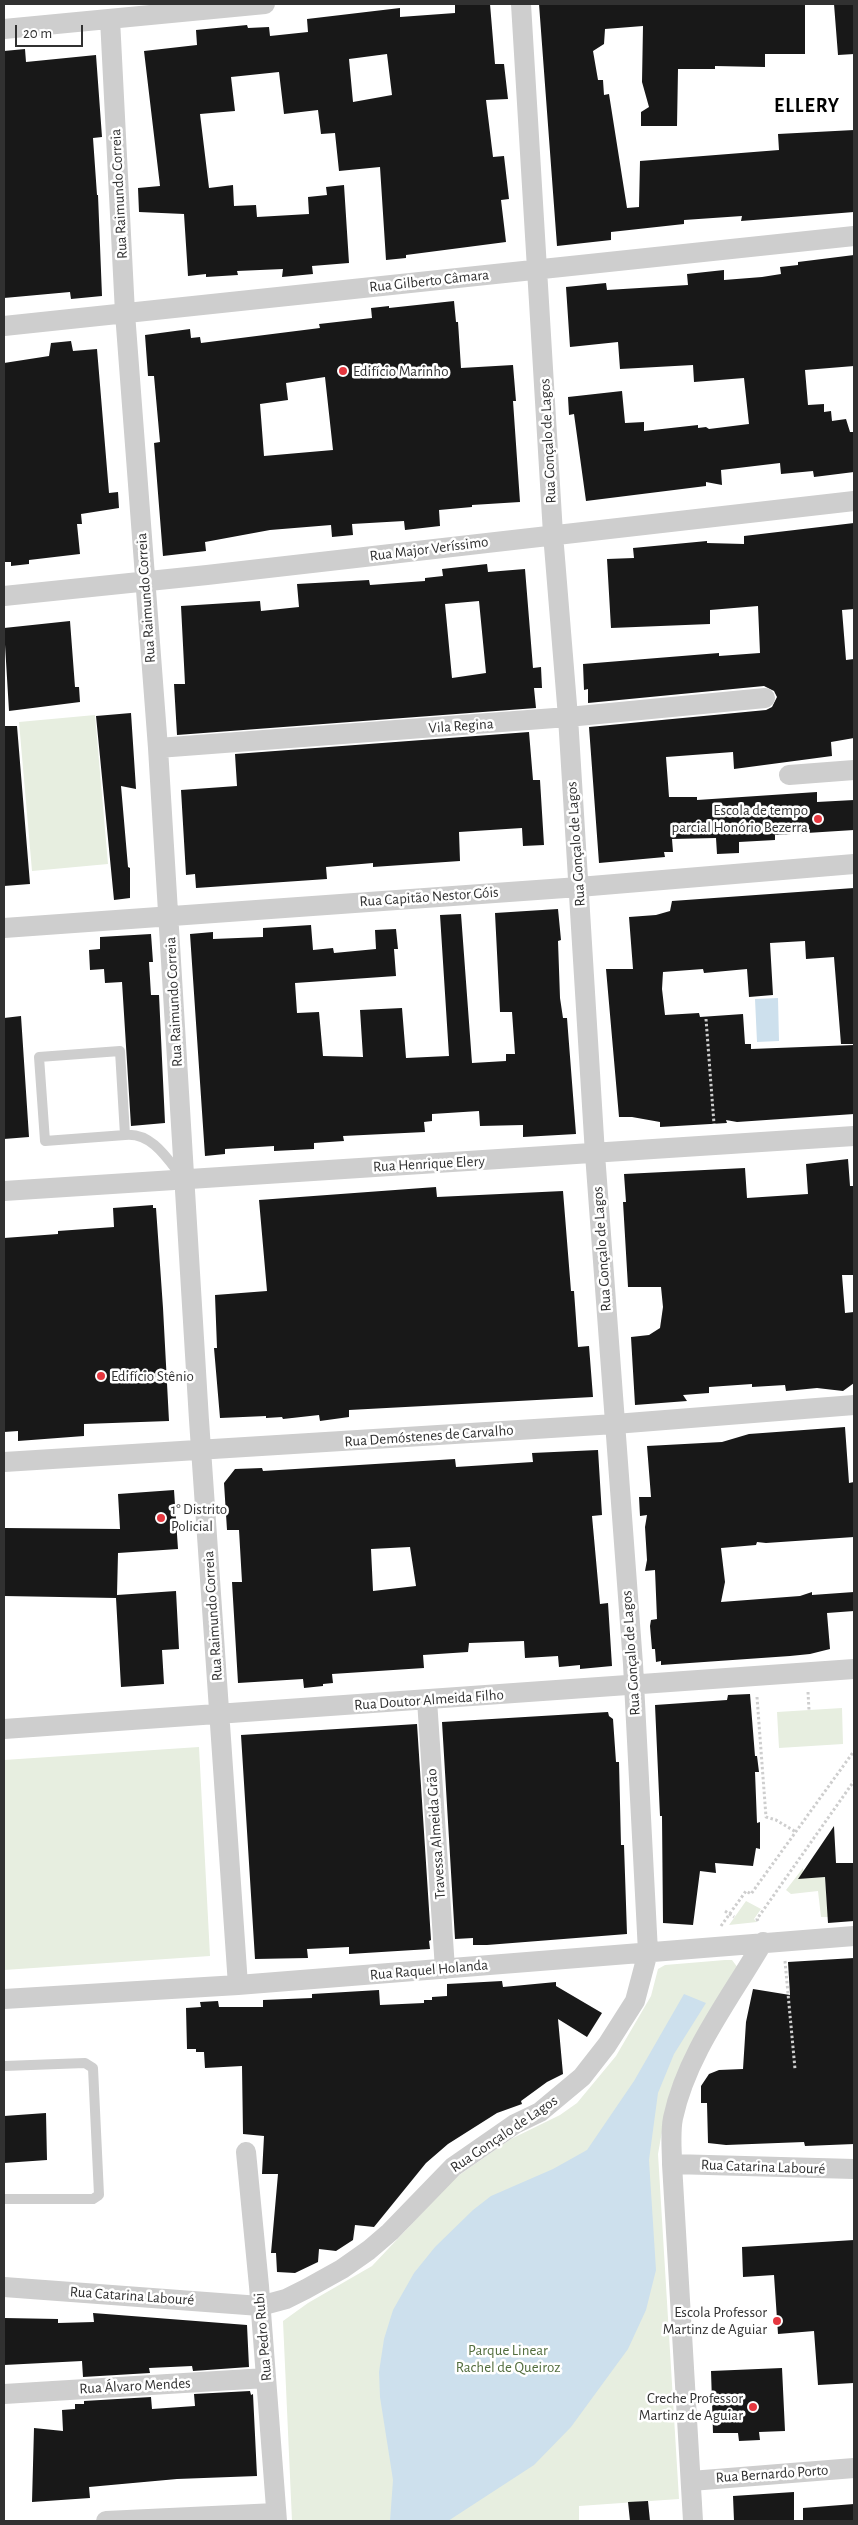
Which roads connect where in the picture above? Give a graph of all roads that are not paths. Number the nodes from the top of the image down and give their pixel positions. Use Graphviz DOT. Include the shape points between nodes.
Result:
graph roads {
  1 [pos="265,4"];
  2 [pos="521,4"];
  3 [pos="110,19"];
  4 [pos="4,29"];
  5 [pos="854,236"];
  6 [pos="538,270"];
  7 [pos="125,313"];
  8 [pos="4,326"];
  9 [pos="854,501"];
  10 [pos="553,534"];
  11 [pos="144,582"];
  12 [pos="4,596"];
  13 [pos="765,698"];
  14 [pos="568,718"];
  15 [pos="158,748"];
  16 [pos="854,770"];
  17 [pos="789,775"];
  18 [pos="854,864"];
  19 [pos="579,887"];
  20 [pos="168,915"];
  21 [pos="4,928"];
  22 [pos="125,1134"];
  23 [pos="854,1136"];
  24 [pos="595,1154"];
  25 [pos="184,1179"];
  26 [pos="4,1191"];
  27 [pos="854,1404"];
  28 [pos="615,1424"];
  29 [pos="201,1451"];
  30 [pos="4,1462"];
  31 [pos="854,1669"];
  32 [pos="634,1684"];
  33 [pos="427,1700"];
  34 [pos="221,1715"];
  35 [pos="4,1729"];
  36 [pos="761,1933"];
  37 [pos="854,1936"];
  38 [pos="648,1952"];
  39 [pos="445,1969"];
  40 [pos="238,1985"];
  41 [pos="4,1999"];
  42 [pos="4,2066"];
  43 [pos="246,2152"];
  44 [pos="672,2164"];
  45 [pos="854,2169"];
  46 [pos="4,2198"];
  47 [pos="4,2287"];
  48 [pos="260,2306"];
  49 [pos="266,2378"];
  50 [pos="4,2394"];
  51 [pos="854,2468"];
  52 [pos="691,2481"];
  53 [pos="276,2517"];
  54 [pos="106,2521"];
  55 [pos="693,2521"];
  1 -- 3 [label="street"];
  2 -- 6 [label="street, Rua Gonçalo de Lagos"];
  3 -- 4 [label="street"];
  3 -- 7 [label="street, Rua Raimundo Correia"];
  5 -- 6 [label="street, Rua Gilberto Câmara"];
  6 -- 7 [label="street, Rua Gilberto Câmara"];
  6 -- 10 [label="street, Rua Gonçalo de Lagos"];
  7 -- 8 [label="street, Rua Gilberto Câmara"];
  7 -- 11 [label="street, Rua Raimundo Correia"];
  9 -- 10 [label="street, Rua Major Veríssimo"];
  10 -- 11 [label="street, Rua Major Veríssimo"];
  10 -- 14 [label="street, Rua Gonçalo de Lagos"];
  11 -- 12 [label="street, Rua Major Veríssimo"];
  11 -- 15 [label="street, Rua Raimundo Correia"];
  13 -- 14 [label="street, Vila Regina"];
  14 -- 15 [label="street, Vila Regina"];
  14 -- 19 [label="street, Rua Gonçalo de Lagos"];
  15 -- 20 [label="street, Rua Raimundo Correia"];
  16 -- 17 [label="street"];
  18 -- 19 [label="street, Rua Capitão Nestor Góis"];
  19 -- 20 [label="street, Rua Capitão Nestor Góis"];
  19 -- 24 [label="street, Rua Gonçalo de Lagos"];
  20 -- 21 [label="street, Rua Capitão Nestor Góis"];
  20 -- 25 [label="street, Rua Raimundo Correia"];
  22 -- 22 [label="lane" via="44,1140 39,1057 120,1051"];
  22 -- 25 [label="lane" via="158,1145"];
  23 -- 24 [label="street, Rua Henrique Elery"];
  24 -- 25 [label="street, Rua Henrique Elery"];
  24 -- 28 [label="street, Rua Gonçalo de Lagos"];
  25 -- 26 [label="street, Rua Henrique Elery"];
  25 -- 29 [label="street, Rua Raimundo Correia"];
  27 -- 28 [label="street, Rua Demóstenes de Carvalho"];
  28 -- 29 [label="street, Rua Demóstenes de Carvalho"];
  28 -- 32 [label="street, Rua Gonçalo de Lagos"];
  29 -- 30 [label="street, Rua Demóstenes de Carvalho"];
  29 -- 34 [label="street, Rua Raimundo Correia"];
  31 -- 32 [label="street, Rua Doutor Almeida Filho"];
  32 -- 33 [label="street, Rua Doutor Almeida Filho"];
  32 -- 38 [label="street, Rua Gonçalo de Lagos"];
  33 -- 34 [label="street, Rua Doutor Almeida Filho"];
  33 -- 39 [label="street, Travessa Almeida Grão"];
  34 -- 35 [label="street, Rua Doutor Almeida Filho"];
  34 -- 40 [label="street, Rua Raimundo Correia"];
  36 -- 37 [label="street, Rua Raquel Holanda"];
  36 -- 38 [label="street, Rua Raquel Holanda"];
  36 -- 44 [label="street" via="688,2069 672,2120"];
  38 -- 39 [label="street, Rua Raquel Holanda"];
  38 -- 48 [label="street, Rua Gonçalo de Lagos" via="635,2001 607,2045 582,2076 540,2112 515,2124 453,2167 369,2250 306,2289"];
  39 -- 40 [label="street, Rua Raquel Holanda"];
  40 -- 41 [label="street, Rua Raquel Holanda"];
  42 -- 46 [label="lane" via="91,2064 99,2195 93,2199"];
  43 -- 48 [label="street, Rua Pedro Rubi"];
  44 -- 45 [label="street, Rua Catarina Labouré"];
  44 -- 52 [label="street"];
  47 -- 48 [label="street, Rua Catarina Labouré"];
  48 -- 49 [label="street, Rua Pedro Rubi"];
  49 -- 50 [label="street, Rua Álvaro Mendes"];
  49 -- 53 [label="street, Rua Pedro Rubi"];
  51 -- 52 [label="street, Rua Bernardo Porto"];
  52 -- 55 [label="street"];
  53 -- 54 [label="street"];
}
